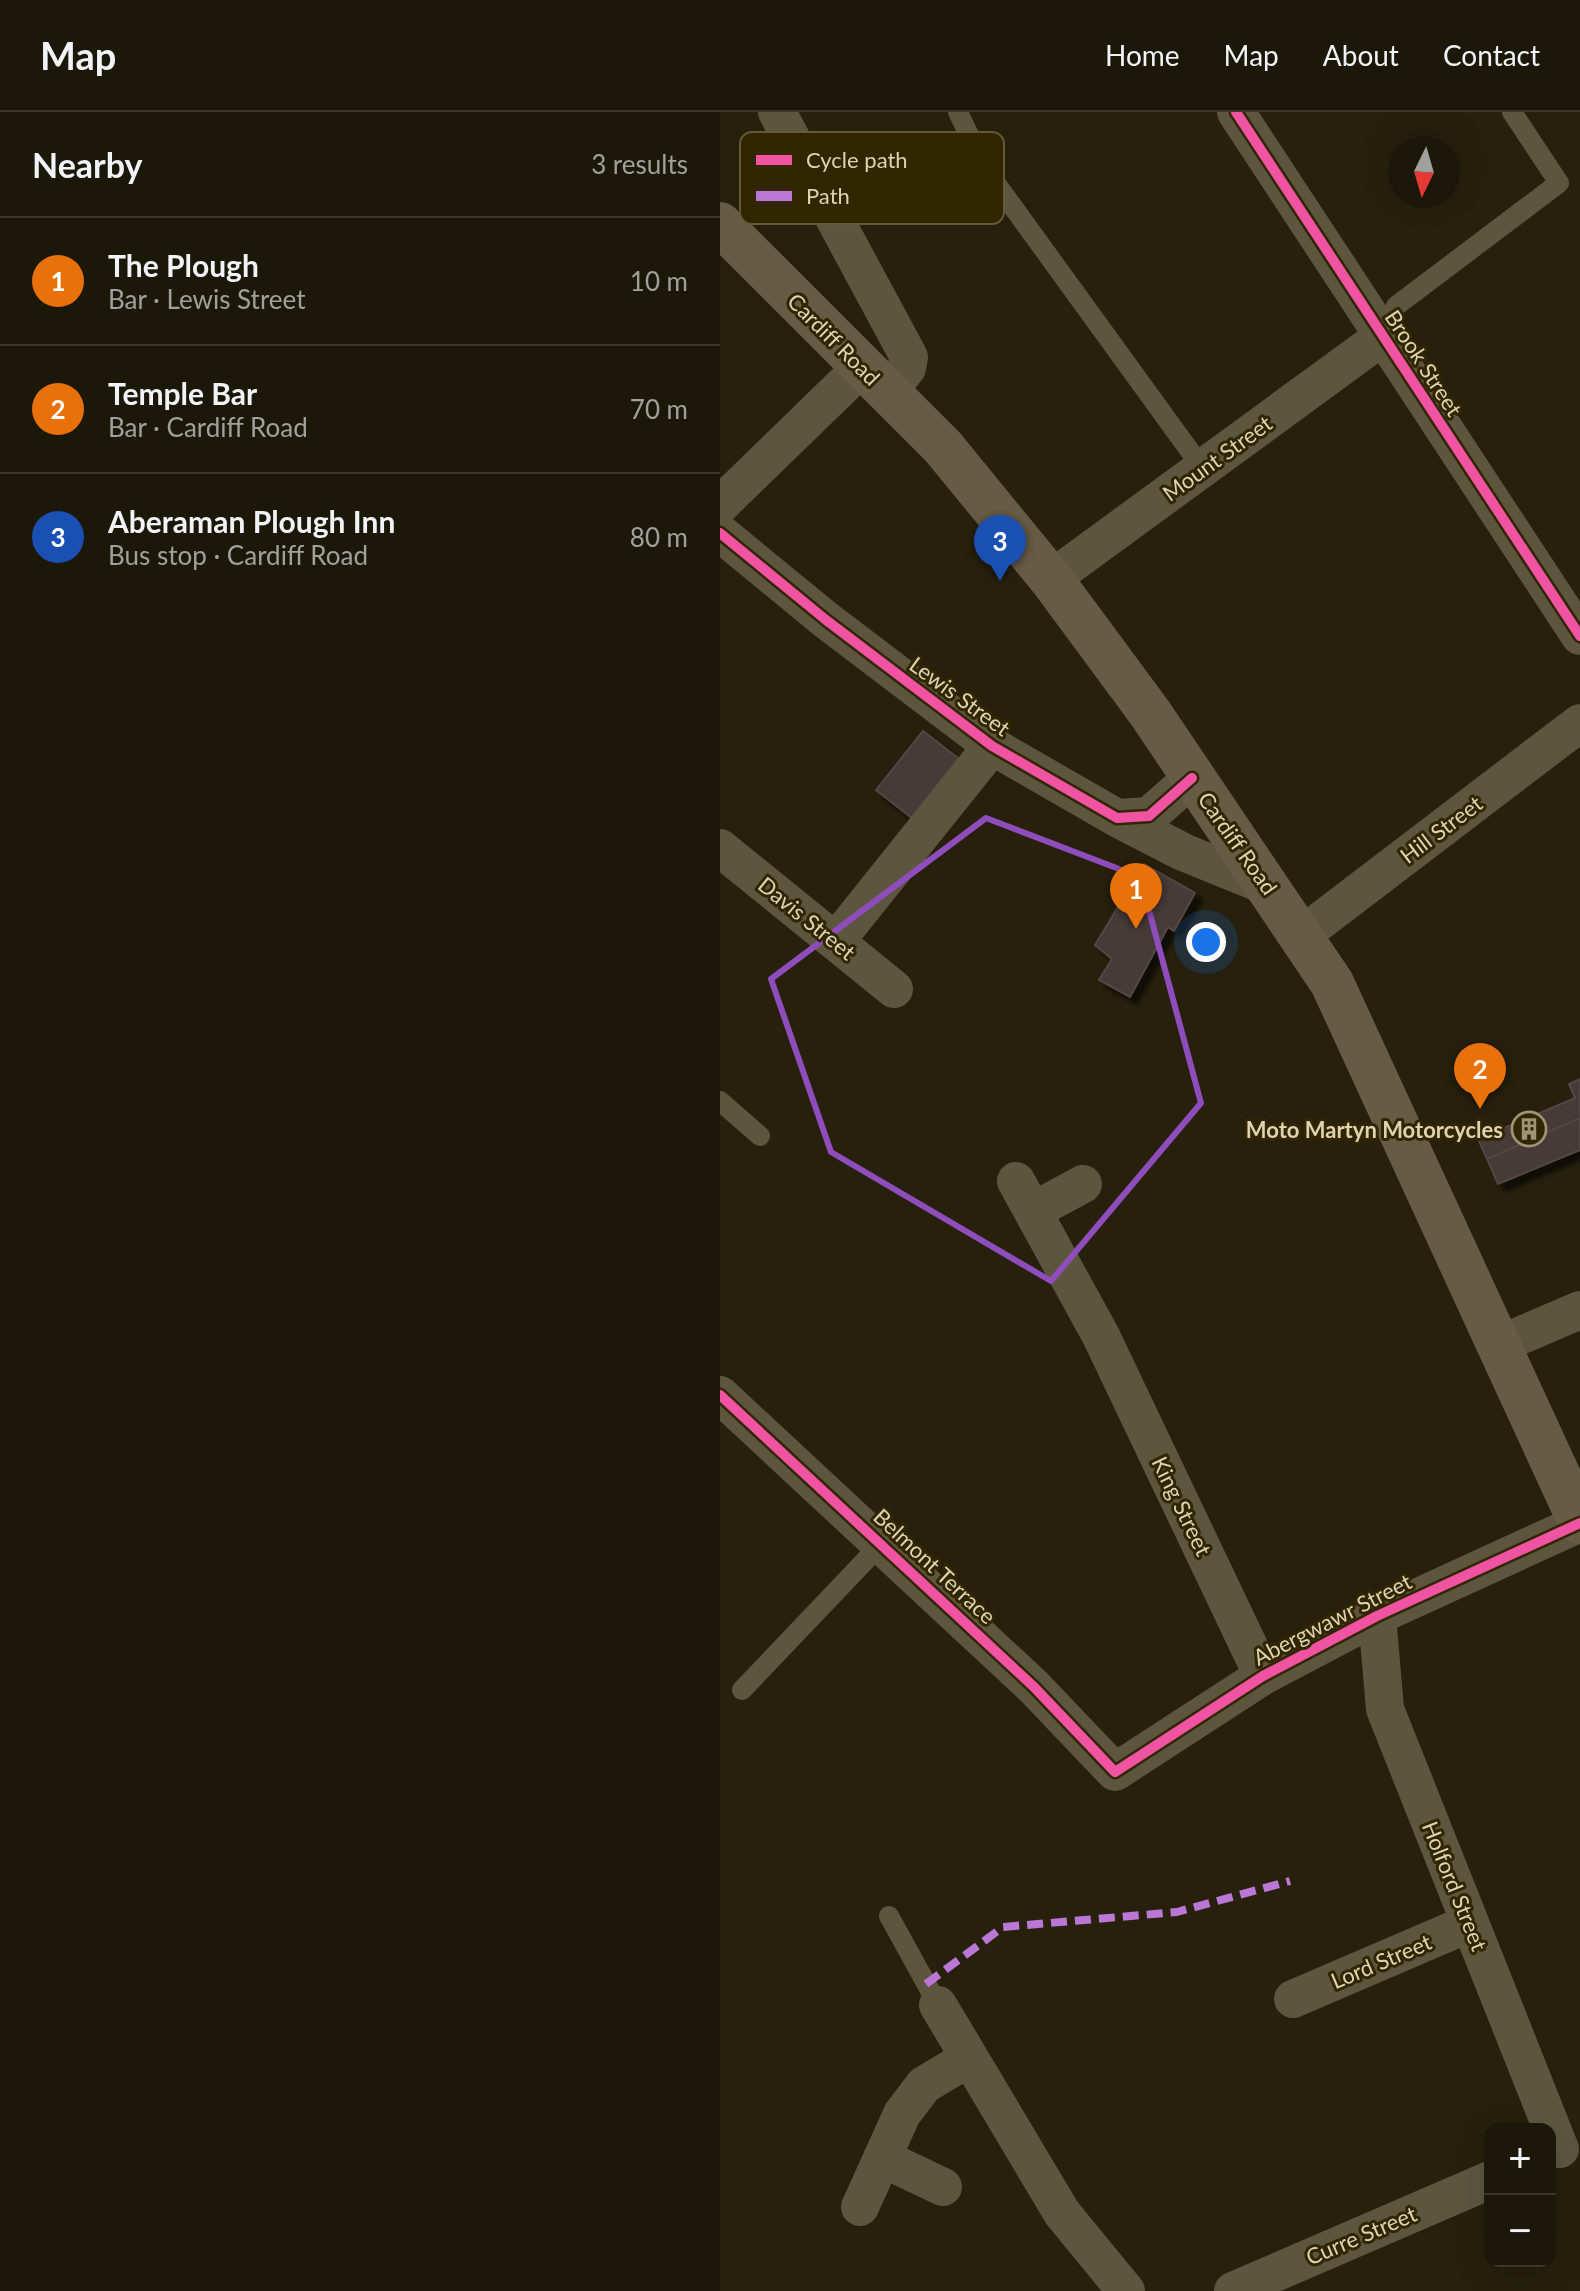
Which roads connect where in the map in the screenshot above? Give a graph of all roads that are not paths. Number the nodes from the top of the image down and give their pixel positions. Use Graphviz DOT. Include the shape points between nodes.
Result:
graph roads {
  1 [pos="777,112"];
  2 [pos="958,112"];
  3 [pos="1236,112"];
  4 [pos="1512,112"];
  5 [pos="788,132"];
  6 [pos="967,132"];
  7 [pos="1004,195"];
  8 [pos="720,224"];
  9 [pos="837,224"];
  10 [pos="1382,337"];
  11 [pos="875,380"];
  12 [pos="1203,469"];
  13 [pos="720,505"];
  14 [pos="720,533"];
  15 [pos="1051,579"];
  16 [pos="1580,636"];
  17 [pos="1580,723"];
  18 [pos="992,746"];
  19 [pos="1192,778"];
  20 [pos="1117,818"];
  21 [pos="720,848"];
  22 [pos="1269,887"];
  23 [pos="1302,935"];
  24 [pos="836,941"];
  25 [pos="894,989"];
  26 [pos="720,1101"];
  27 [pos="760,1136"];
  28 [pos="1083,1184"];
  29 [pos="1580,1310"];
  30 [pos="1496,1346"];
  31 [pos="720,1395"];
  32 [pos="1578,1512"];
  33 [pos="882,1543"];
  34 [pos="1377,1616"];
  35 [pos="1263,1676"];
  36 [pos="742,1690"];
  37 [pos="1115,1772"];
  38 [pos="889,1916"];
  39 [pos="1470,1923"];
  40 [pos="1293,1999"];
  41 [pos="938,2005"];
  42 [pos="969,2058"];
  43 [pos="1563,2148"];
  44 [pos="882,2158"];
  45 [pos="1484,2183"];
  46 [pos="943,2187"];
  47 [pos="860,2207"];
  48 [pos="1126,2291"];
  49 [pos="1233,2291"];
  1 -- 5 [label="street"];
  2 -- 6 [label="lane"];
  3 -- 10 [label="street, Brook Street"];
  4 -- 10 [label="lane" via="1559,183 1396,306"];
  7 -- 12 [label="lane"];
  8 -- 11 [label="main road, Cardiff Road"];
  9 -- 11 [label="street" via="909,357 907,368"];
  10 -- 12 [label="street, Mount Street"];
  10 -- 16 [label="street, Brook Street"];
  11 -- 13 [label="street"];
  11 -- 15 [label="main road, Cardiff Road" via="943,447"];
  12 -- 15 [label="street, Mount Street"];
  14 -- 18 [label="street, Lewis Street"];
  15 -- 19 [label="main road, Cardiff Road"];
  17 -- 23 [label="street, Hill Street"];
  18 -- 20 [label="street, Lewis Street"];
  18 -- 24 [label="street"];
  19 -- 20 [label="street" via="1149,816"];
  19 -- 22 [label="main road, Cardiff Road"];
  20 -- 22 [label="street, Lewis Street"];
  21 -- 24 [label="street, Davis Street"];
  22 -- 23 [label="main road, Cardiff Road"];
  23 -- 30 [label="main road, Cardiff Road" via="1332,983"];
  24 -- 25 [label="street, Davis Street"];
  26 -- 27 [label="lane"];
  28 -- 35 [label="street, King Street" via="1025,1196 1101,1336"];
  29 -- 30 [label="street"];
  30 -- 32 [label="main road, Cardiff Road"];
  31 -- 33 [label="street, Belmont Terrace"];
  32 -- 34 [label="street, Abergwawr Street"];
  33 -- 36 [label="lane"];
  33 -- 37 [label="street, Belmont Terrace"];
  34 -- 35 [label="street, Abergwawr Street"];
  34 -- 39 [label="street, Holford Street" via="1385,1709"];
  35 -- 37 [label="street, Abergwawr Street"];
  38 -- 41 [label="lane"];
  39 -- 40 [label="street, Lord Street"];
  39 -- 43 [label="street, Holford Street"];
  41 -- 42 [label="street"];
  42 -- 44 [label="street" via="924,2085 902,2114"];
  42 -- 48 [label="street" via="1062,2213"];
  44 -- 46 [label="street"];
  44 -- 47 [label="street"];
  45 -- 49 [label="street, Curre Street"];
}
